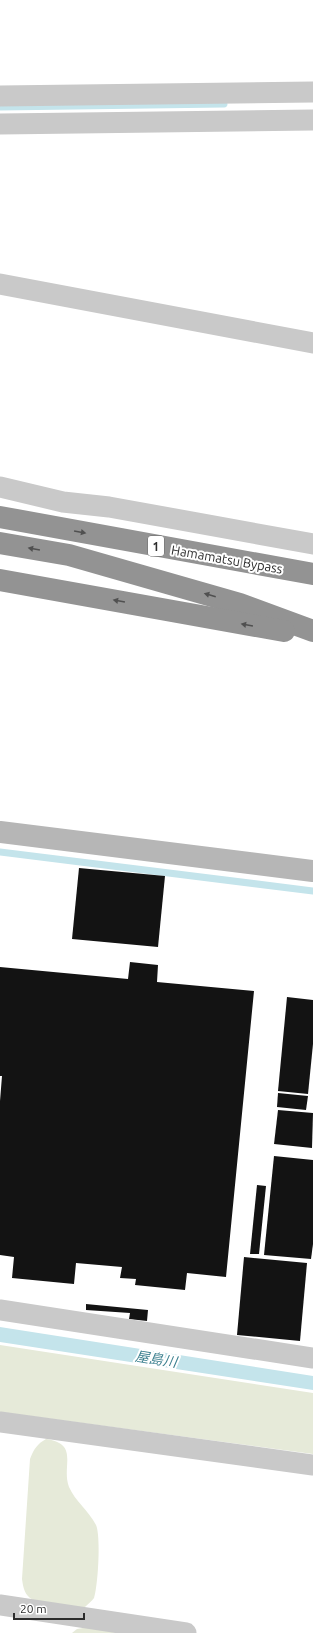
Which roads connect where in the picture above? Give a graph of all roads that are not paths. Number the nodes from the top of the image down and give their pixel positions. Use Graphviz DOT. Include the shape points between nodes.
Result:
graph roads {
  1 [pos="313,92"];
  2 [pos="0,96"];
  3 [pos="313,120"];
  4 [pos="0,124"];
  5 [pos="0,284"];
  6 [pos="313,343"];
  7 [pos="0,487"];
  8 [pos="63,502"];
  9 [pos="0,517"];
  10 [pos="59,528"];
  11 [pos="0,543"];
  12 [pos="313,544"];
  13 [pos="313,574"];
  14 [pos="0,580"];
  15 [pos="313,631"];
  16 [pos="313,636"];
  17 [pos="0,832"];
  18 [pos="313,871"];
  19 [pos="0,1310"];
  20 [pos="313,1358"];
  21 [pos="0,1422"];
  22 [pos="313,1465"];
  23 [pos="0,1605"];
  24 [pos="186,1633"];
  1 -- 2 [label="street"];
  3 -- 4 [label="street"];
  5 -- 6 [label="street"];
  7 -- 8 [label="street"];
  8 -- 10 [label="street"];
  8 -- 12 [label="street" via="109,507"];
  9 -- 10 [label="highway, Hamamatsu Bypass / 1"];
  10 -- 13 [label="highway, Hamamatsu Bypass / 1, one-way"];
  15 -- 11 [label="highway, one-way" via="240,604 76,557"];
  16 -- 14 [label="highway, one-way"];
  17 -- 18 [label="street"];
  19 -- 20 [label="street"];
  21 -- 22 [label="street"];
  23 -- 24 [label="street"];
}
